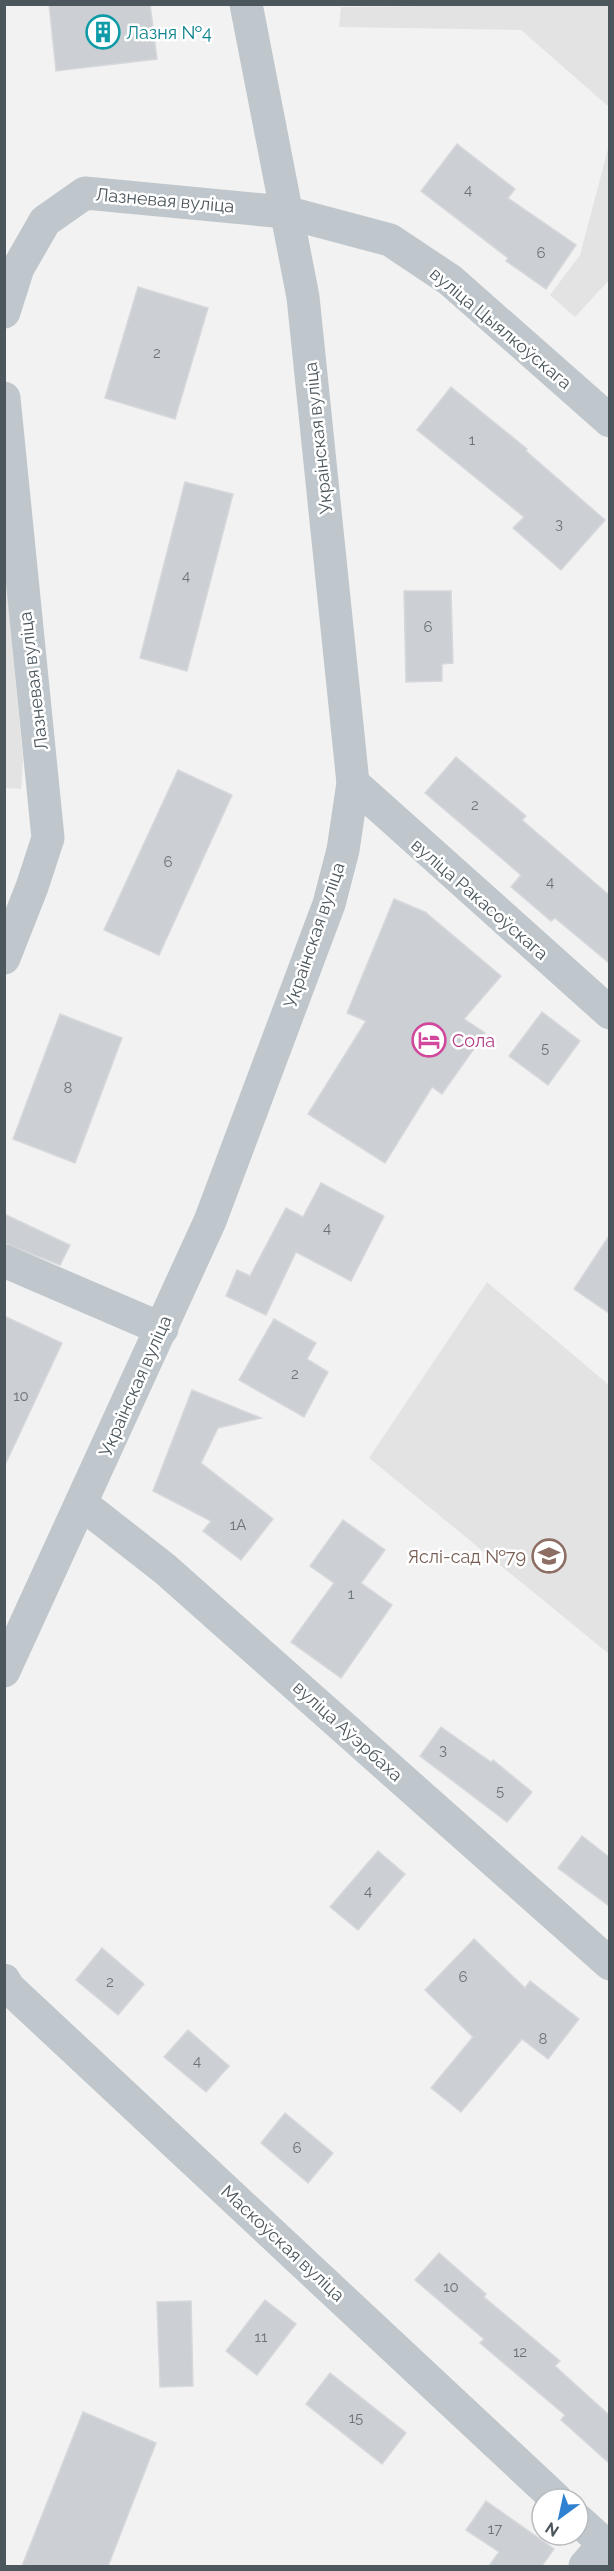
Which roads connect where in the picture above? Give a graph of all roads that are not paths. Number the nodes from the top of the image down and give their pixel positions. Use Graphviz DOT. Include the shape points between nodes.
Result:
graph roads {
  1 [pos="246,4"];
  2 [pos="285,212"];
  3 [pos="4,312"];
  4 [pos="4,398"];
  5 [pos="609,421"];
  6 [pos="353,783"];
  7 [pos="4,958"];
  8 [pos="609,1013"];
  9 [pos="4,1261"];
  10 [pos="162,1329"];
  11 [pos="82,1504"];
  12 [pos="4,1671"];
  13 [pos="609,1964"];
  14 [pos="7,1984"];
  15 [pos="543,2487"];
  16 [pos="590,2538"];
  17 [pos="600,2553"];
  1 -- 2 [label="street, Украінская вуліца"];
  2 -- 3 [label="street, Лазневая вуліца" via="85,193 45,221 18,268"];
  2 -- 5 [label="street, вуліца Цыялкоўскага" via="390,240 450,280"];
  2 -- 6 [label="street, Украінская вуліца" via="303,297"];
  4 -- 7 [label="street, Лазневая вуліца" via="48,838"];
  6 -- 8 [label="street, вуліца Ракасоўскага"];
  6 -- 10 [label="street, Украінская вуліца" via="343,850 329,904 210,1221"];
  9 -- 10 [label="street"];
  10 -- 11 [label="street, Украінская вуліца"];
  11 -- 12 [label="street, Украінская вуліца"];
  11 -- 13 [label="street, вуліца Аўэрбаха" via="165,1569"];
  14 -- 15 [label="street, Маскоўская вуліца"];
  16 -- 17 [label="street"];
}
